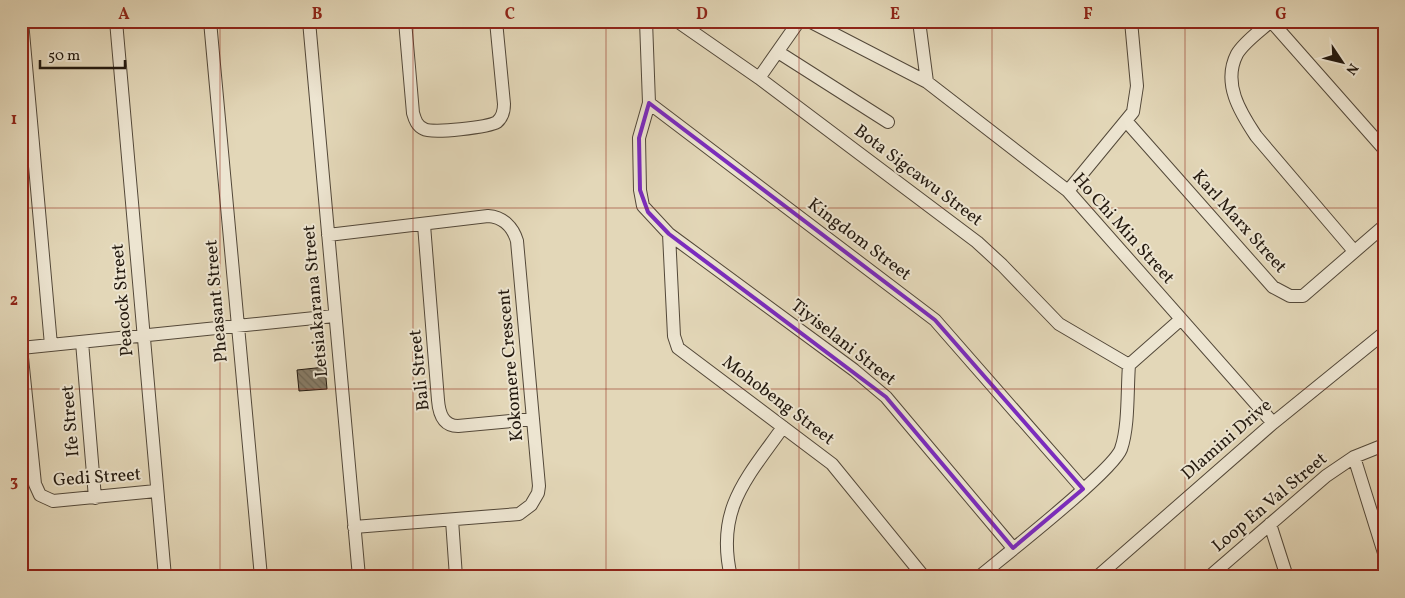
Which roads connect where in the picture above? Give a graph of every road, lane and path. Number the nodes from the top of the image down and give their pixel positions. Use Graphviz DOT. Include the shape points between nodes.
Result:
graph roads {
  1 [pos="22,21"];
  2 [pos="116,21"];
  3 [pos="210,21"];
  4 [pos="310,21"];
  5 [pos="405,21"];
  6 [pos="496,21"];
  7 [pos="646,21"];
  8 [pos="677,21"];
  9 [pos="800,21"];
  10 [pos="809,21"];
  11 [pos="919,21"];
  12 [pos="1131,21"];
  13 [pos="1271,21"];
  14 [pos="778,52"];
  15 [pos="759,78"];
  16 [pos="927,82"];
  17 [pos="649,103"];
  18 [pos="888,122"];
  19 [pos="1127,122"];
  20 [pos="1384,149"];
  21 [pos="1068,191"];
  22 [pos="424,225"];
  23 [pos="1384,226"];
  24 [pos="669,234"];
  25 [pos="328,235"];
  26 [pos="1354,251"];
  27 [pos="334,316"];
  28 [pos="1180,320"];
  29 [pos="236,327"];
  30 [pos="1384,333"];
  31 [pos="144,335"];
  32 [pos="82,342"];
  33 [pos="51,345"];
  34 [pos="21,348"];
  35 [pos="1129,365"];
  36 [pos="533,419"];
  37 [pos="1273,423"];
  38 [pos="783,427"];
  39 [pos="1384,445"];
  40 [pos="1354,457"];
  41 [pos="1083,489"];
  42 [pos="156,491"];
  43 [pos="95,498"];
  44 [pos="452,520"];
  45 [pos="1270,524"];
  46 [pos="354,527"];
  47 [pos="1382,540"];
  48 [pos="1013,548"];
  49 [pos="1384,552"];
  50 [pos="165,577"];
  51 [pos="261,577"];
  52 [pos="359,577"];
  53 [pos="456,577"];
  54 [pos="731,577"];
  55 [pos="924,577"];
  56 [pos="979,577"];
  57 [pos="1097,577"];
  58 [pos="1209,577"];
  59 [pos="1287,577"];
  1 -- 33 [label="street"];
  2 -- 31 [label="street, Peacock Street"];
  3 -- 29 [label="street, Pheasant Street"];
  4 -- 25 [label="street, Letsiakarana Street"];
  5 -- 6 [label="street" via="413,113 418,125 434,131 489,125 502,116 504,104"];
  7 -- 17 [label="street"];
  8 -- 15 [label="street, Bota Sigcawu Street"];
  9 -- 14 [label="street"];
  10 -- 16 [label="street, Ho Chi Min Street"];
  11 -- 16 [label="street"];
  12 -- 19 [label="street" via="1138,86 1133,112"];
  13 -- 20 [label="street"];
  13 -- 26 [label="street" via="1238,53 1231,78 1232,91 1256,136"];
  14 -- 15 [label="street"];
  14 -- 18 [label="street"];
  15 -- 35 [label="street, Bota Sigcawu Street" via="977,242 1059,324"];
  16 -- 21 [label="street, Ho Chi Min Street"];
  17 -- 24 [label="street, Tiyiselani Street" via="639,138 641,199 648,212"];
  17 -- 41 [label="street, Kingdom Street" via="935,320"];
  19 -- 21 [label="street"];
  19 -- 26 [label="street, Karl Marx Street" via="1273,287 1281,292 1303,296"];
  21 -- 28 [label="street, Ho Chi Min Street"];
  22 -- 25 [label="street, Kokomere Crescent"];
  22 -- 36 [label="street, Kokomere Crescent" via="494,216 508,224 515,234"];
  22 -- 36 [label="street, Bali Street" via="438,400 443,420 458,426"];
  23 -- 26 [label="street, Karl Marx Street"];
  24 -- 38 [label="street, Mohobeng Street" via="676,345"];
  24 -- 48 [label="street, Tiyiselani Street" via="886,397"];
  25 -- 27 [label="street, Letsiakarana Street"];
  27 -- 29 [label="street"];
  27 -- 46 [label="street, Letsiakarana Street"];
  28 -- 35 [label="street"];
  28 -- 37 [label="street, Ho Chi Min Street"];
  29 -- 31 [label="street"];
  29 -- 51 [label="street, Pheasant Street"];
  30 -- 37 [label="street, Dlamini Drive"];
  31 -- 32 [label="street"];
  31 -- 42 [label="street, Peacock Street"];
  32 -- 33 [label="street"];
  32 -- 43 [label="street, Ife Street"];
  33 -- 34 [label="street"];
  34 -- 43 [label="street, Gedi Street" via="37,490 43,498 53,501"];
  35 -- 41 [label="street" via="1121,448 1113,461"];
  36 -- 44 [label="street, Kokomere Crescent" via="539,486 531,505 519,514"];
  37 -- 57 [label="street, Dlamini Drive"];
  38 -- 54 [label="street" via="733,502 727,534"];
  38 -- 55 [label="street, Mohobeng Street" via="820,453 843,475"];
  39 -- 40 [label="street, Loop En Val Street"];
  40 -- 45 [label="street, Loop En Val Street" via="1326,476"];
  40 -- 47 [label="street, Loop En Val Street"];
  41 -- 48 [label="street"];
  42 -- 43 [label="street, Gedi Street"];
  42 -- 50 [label="street, Peacock Street"];
  44 -- 46 [label="street, Kokomere Crescent"];
  44 -- 53 [label="street"];
  45 -- 58 [label="street, Loop En Val Street"];
  45 -- 59 [label="street"];
  46 -- 52 [label="street, Letsiakarana Street"];
  47 -- 49 [label="street, Loop En Val Street"];
  48 -- 56 [label="street"];
}
